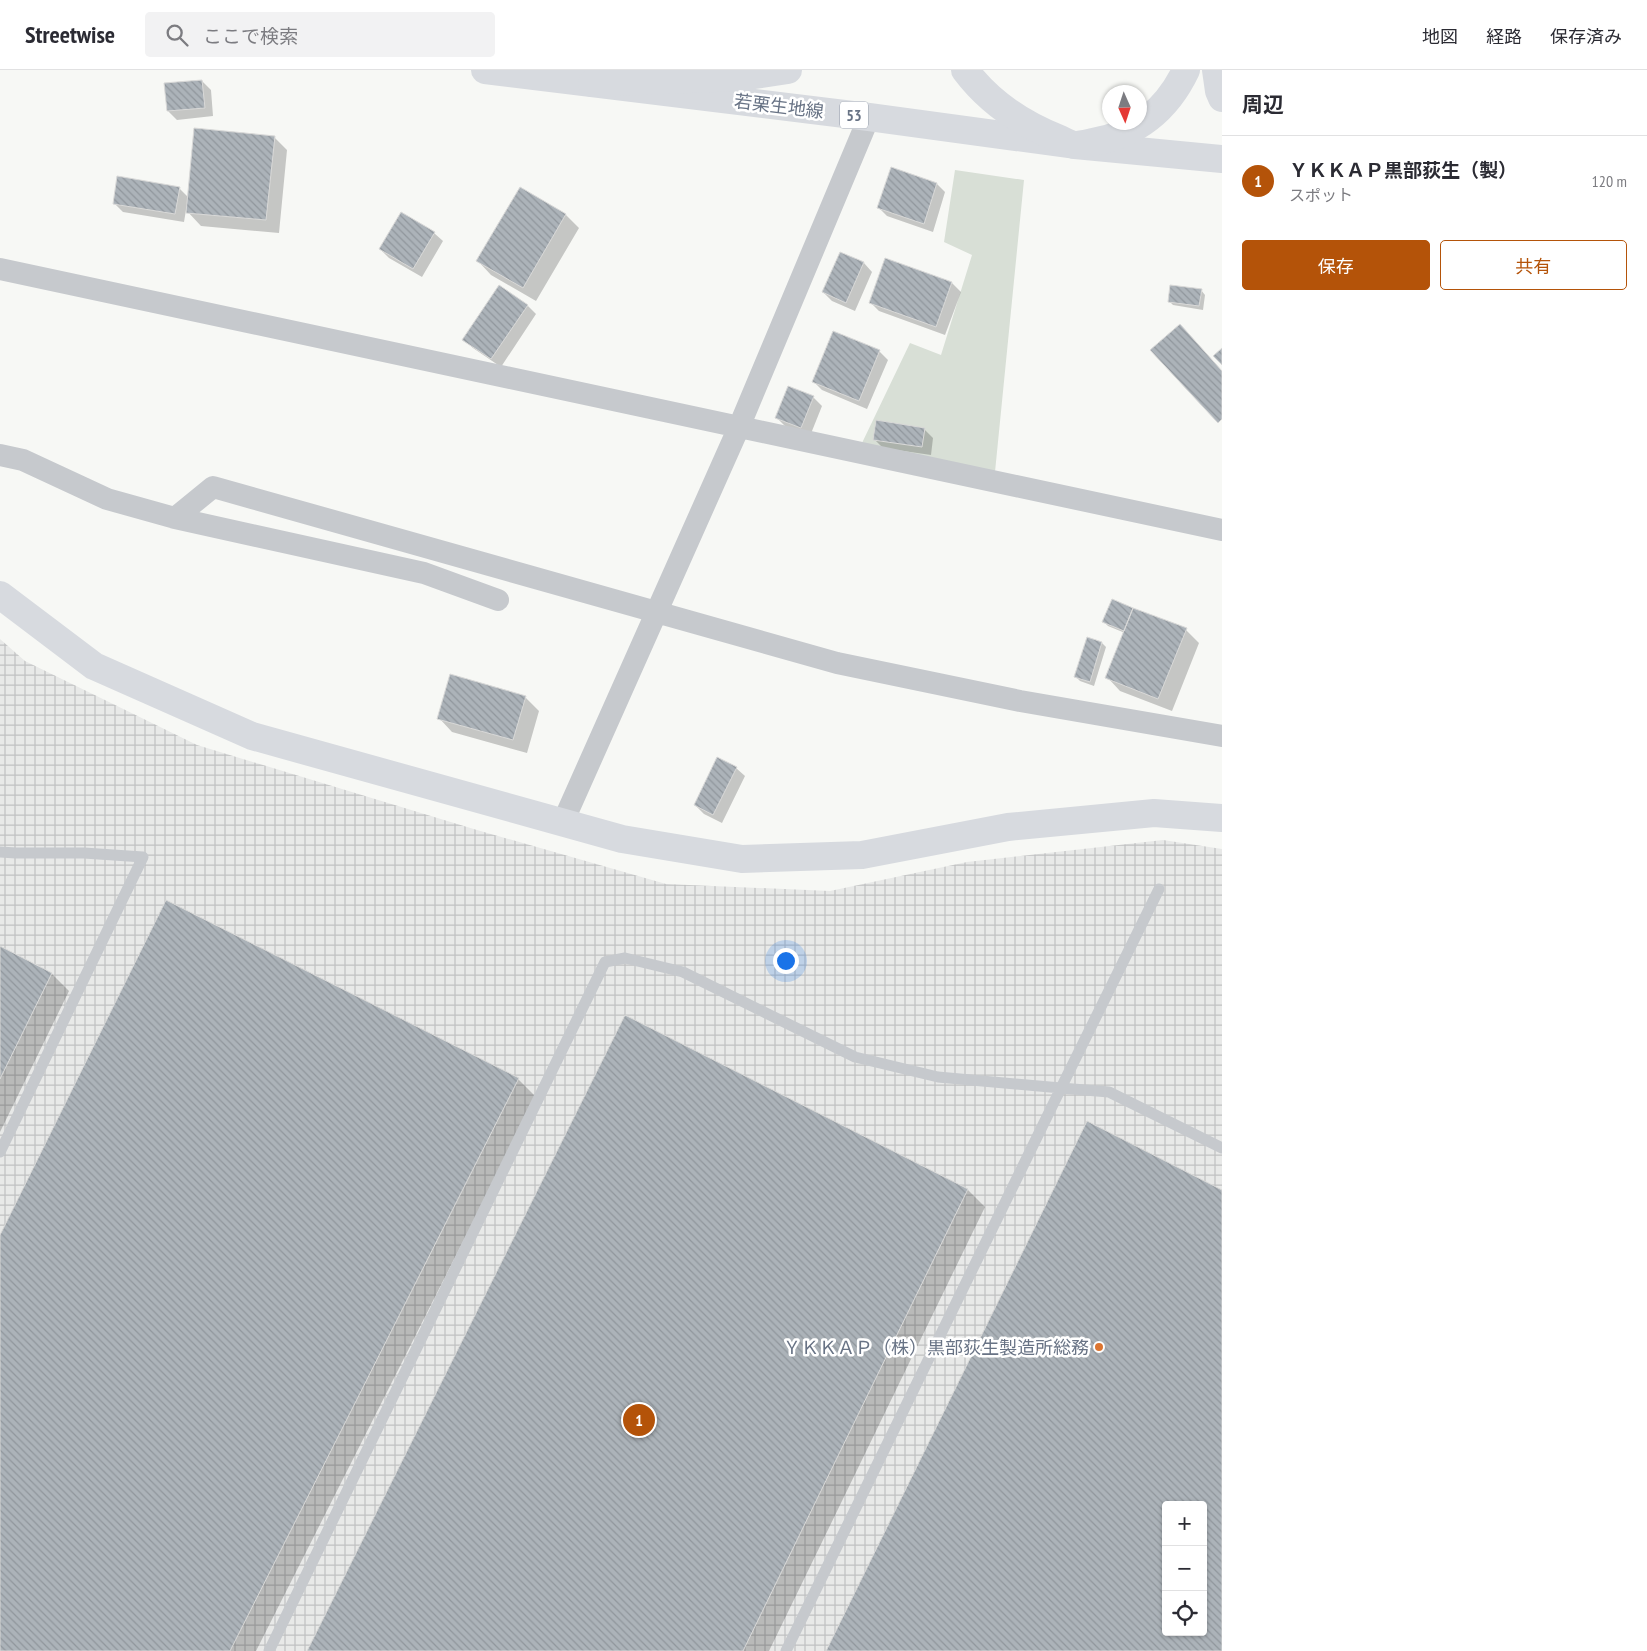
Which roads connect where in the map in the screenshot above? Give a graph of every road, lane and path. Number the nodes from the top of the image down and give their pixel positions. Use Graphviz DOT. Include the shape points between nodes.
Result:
graph roads {
  1 [pos="495,70"];
  2 [pos="788,70"];
  3 [pos="965,70"];
  4 [pos="1186,70"];
  5 [pos="1216,70"];
  6 [pos="592,83"];
  7 [pos="1222,98"];
  8 [pos="869,117"];
  9 [pos="1075,145"];
  10 [pos="1222,159"];
  11 [pos="0,269"];
  12 [pos="738,427"];
  13 [pos="0,455"];
  14 [pos="175,518"];
  15 [pos="1222,530"];
  16 [pos="0,595"];
  17 [pos="498,600"];
  18 [pos="657,611"];
  19 [pos="1222,736"];
  20 [pos="1222,818"];
  21 [pos="563,822"];
  22 [pos="0,852"];
  23 [pos="1159,889"];
  24 [pos="1061,1088"];
  25 [pos="1222,1148"];
  26 [pos="0,1152"];
  27 [pos="269,1651"];
  28 [pos="786,1651"];
  1 -- 6 [label="main road, 若栗生地線 / 53"];
  2 -- 6 [label="main road" via="741,77"];
  3 -- 9 [label="main road" via="994,100 1022,122"];
  4 -- 9 [label="main road" via="1166,102 1149,119 1106,140"];
  5 -- 7 [label="main road"];
  6 -- 8 [label="main road, 若栗生地線 / 53"];
  8 -- 9 [label="main road, 若栗生地線 / 53"];
  8 -- 12 [label="street"];
  9 -- 10 [label="main road, 若栗生地線 / 53"];
  11 -- 12 [label="street"];
  12 -- 15 [label="street"];
  12 -- 18 [label="street"];
  13 -- 14 [label="street" via="23,460 107,499"];
  14 -- 17 [label="street" via="424,573"];
  14 -- 18 [label="street" via="212,487"];
  16 -- 21 [label="main road" via="94,666 252,736"];
  18 -- 19 [label="street" via="837,662 1020,701"];
  18 -- 21 [label="street"];
  20 -- 21 [label="main road" via="1154,813 1008,827 862,855 742,860 622,839"];
  22 -- 26 [label="lane" via="143,857"];
  23 -- 24 [label="lane"];
  24 -- 25 [label="lane" via="1108,1092"];
  24 -- 27 [label="lane" via="938,1077 855,1057 683,972 625,958 604,962"];
  24 -- 28 [label="lane"];
}
